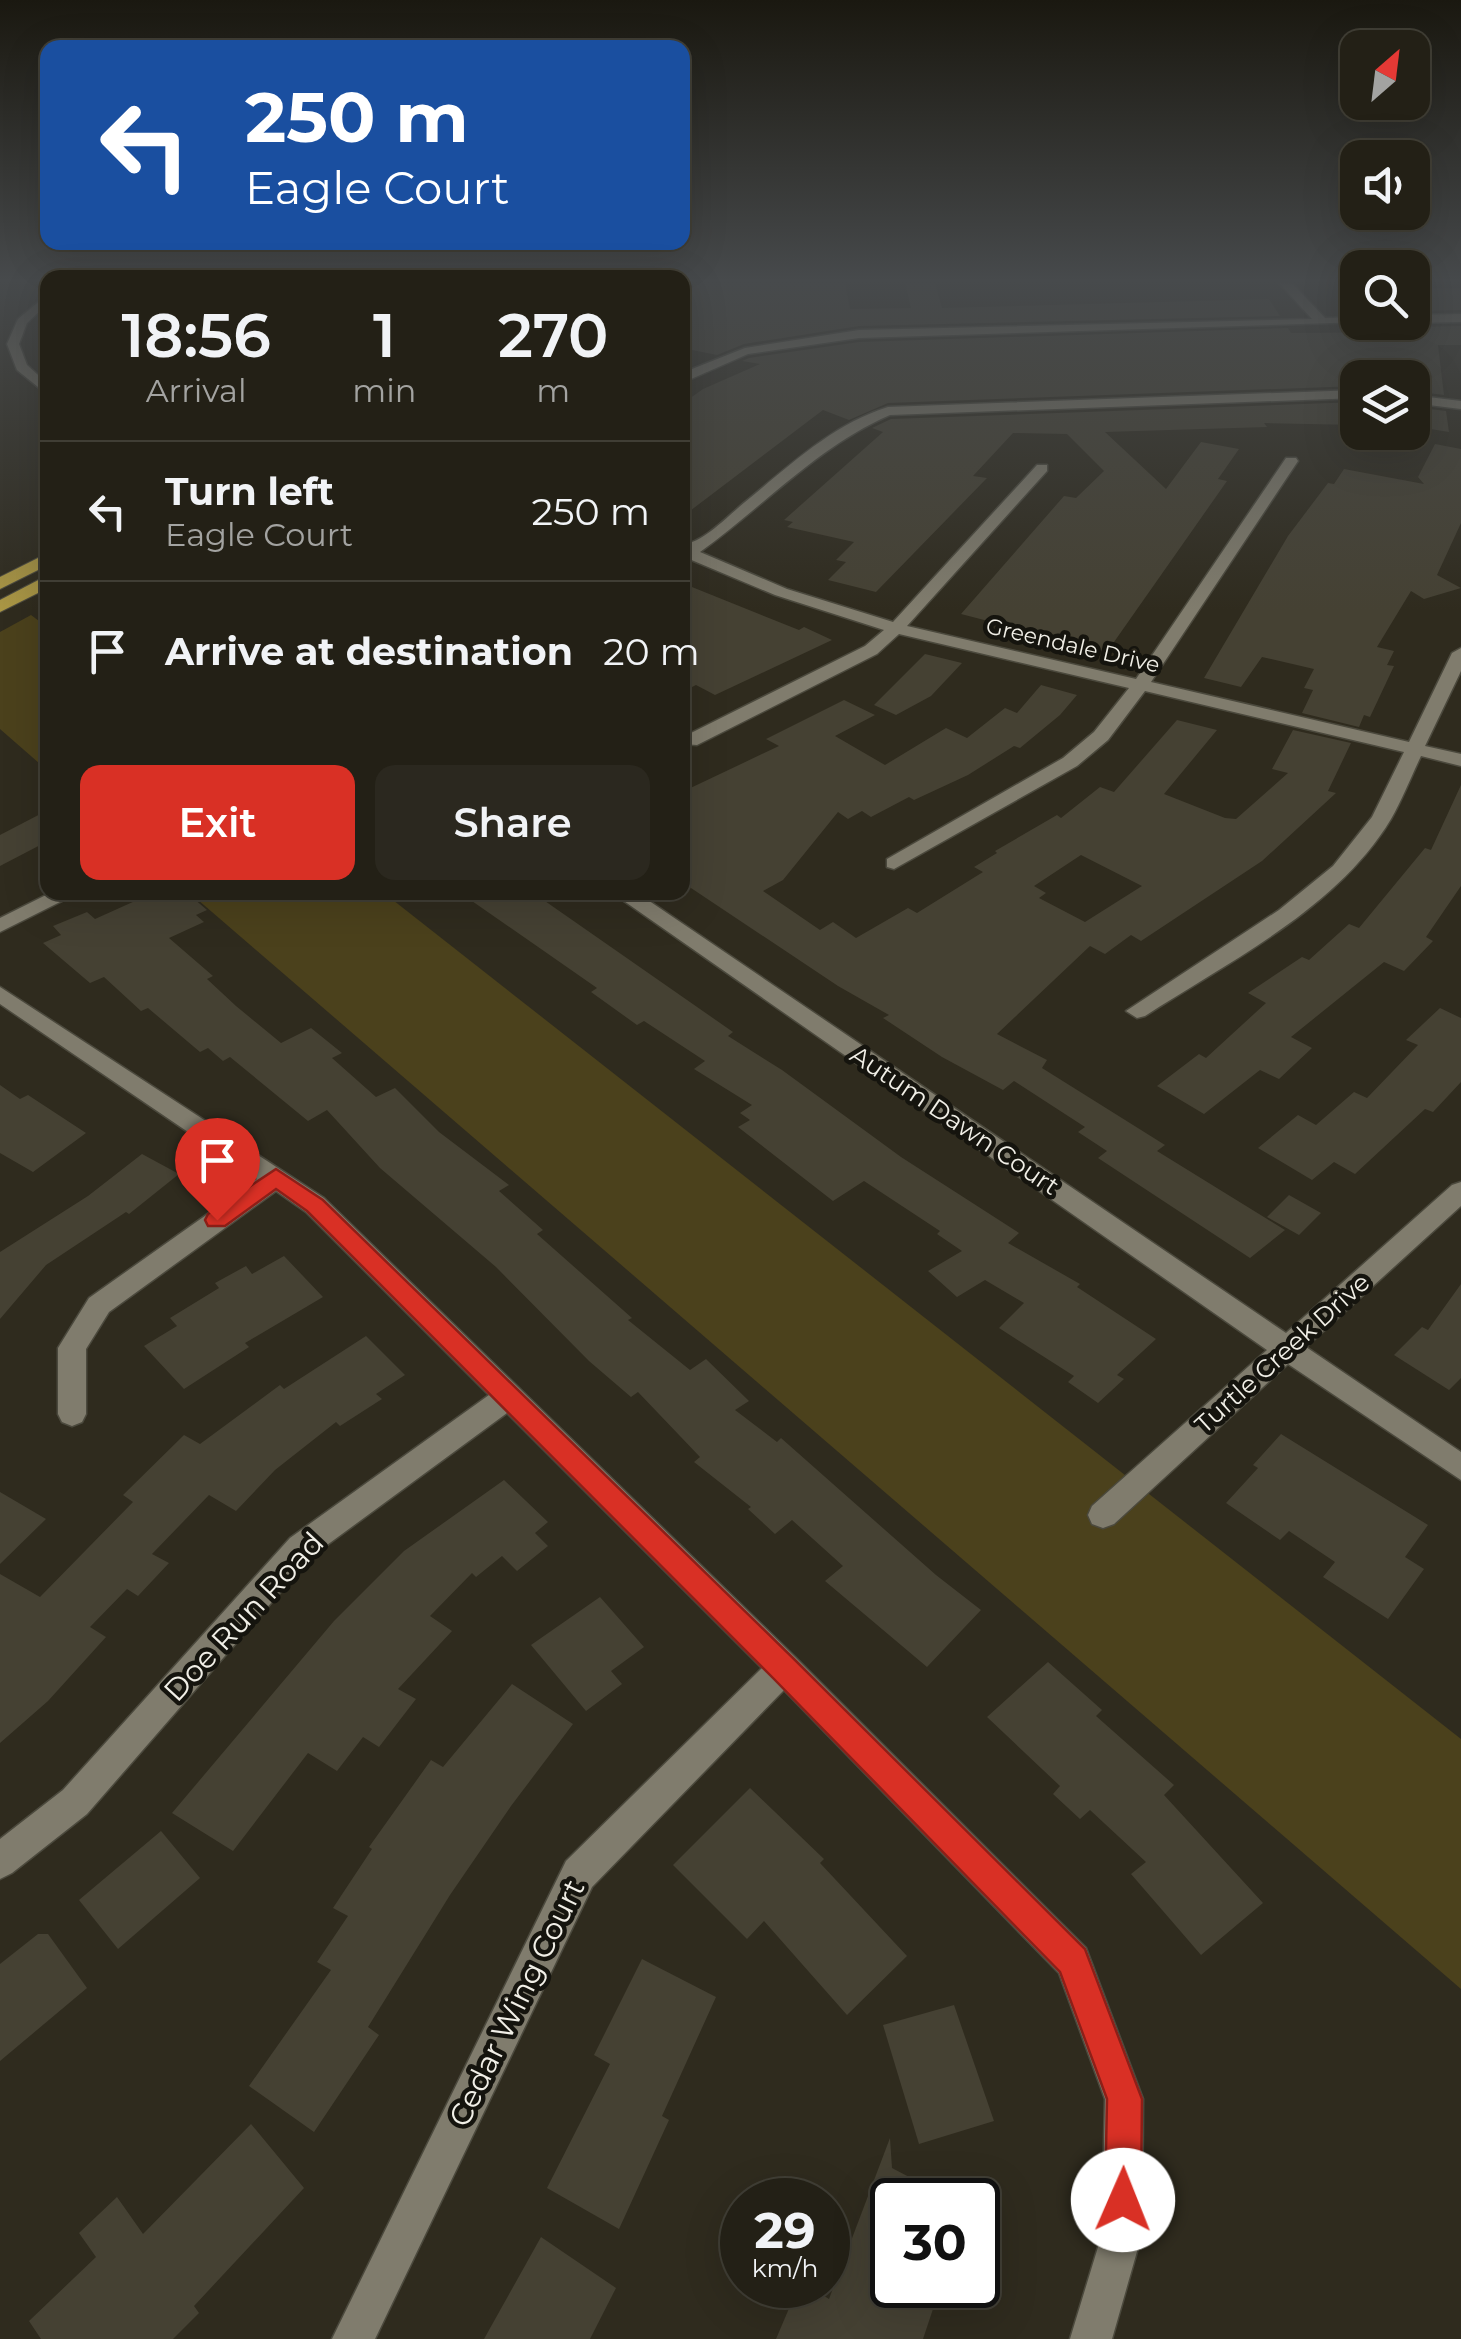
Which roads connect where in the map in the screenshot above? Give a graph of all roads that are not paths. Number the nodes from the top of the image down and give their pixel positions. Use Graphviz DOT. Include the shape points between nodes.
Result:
graph roads {
  1 [pos="1340,395"];
  2 [pos="1430,401"];
  3 [pos="1461,405"];
  4 [pos="1291,460"];
  5 [pos="1042,468"];
  6 [pos="690,549"];
  7 [pos="690,553"];
  8 [pos="40,562"];
  9 [pos="0,584"];
  10 [pos="40,585"];
  11 [pos="0,608"];
  12 [pos="896,628"];
  13 [pos="1461,654"];
  14 [pos="1141,684"];
  15 [pos="690,741"];
  16 [pos="1413,749"];
  17 [pos="1461,760"];
  18 [pos="894,863"];
  19 [pos="54,900"];
  20 [pos="633,900"];
  21 [pos="0,926"];
  22 [pos="0,994"];
  23 [pos="1137,1011"];
  24 [pos="276,1178"];
  25 [pos="1461,1191"];
  26 [pos="1288,1348"];
  27 [pos="509,1396"];
  28 [pos="72,1414"];
  29 [pos="1461,1468"];
  30 [pos="1103,1515"];
  31 [pos="784,1668"];
  32 [pos="0,1861"];
  33 [pos="354,2339"];
  34 [pos="1091,2339"];
  1 -- 6 [label="street" via="888,411 858,421"];
  2 -- 3 [label="street"];
  4 -- 14 [label="street"];
  5 -- 12 [label="street"];
  7 -- 12 [label="street, Greendale Drive" via="780,592"];
  8 -- 9 [label="main road"];
  10 -- 11 [label="main road"];
  12 -- 14 [label="street, Greendale Drive"];
  12 -- 15 [label="street" via="870,650"];
  13 -- 16 [label="street"];
  14 -- 16 [label="street, Greendale Drive"];
  14 -- 18 [label="street" via="1101,736 1070,762"];
  16 -- 17 [label="street, Greendale Drive"];
  16 -- 23 [label="street" via="1381,819 1340,870 1286,914"];
  19 -- 21 [label="street"];
  20 -- 26 [label="street, Autum Dawn Court"];
  22 -- 24 [label="street"];
  24 -- 27 [label="street" via="315,1206"];
  24 -- 28 [label="street" via="99,1306 72,1348"];
  25 -- 26 [label="street, Turtle Creek Drive"];
  26 -- 29 [label="street, Autum Dawn Court"];
  26 -- 30 [label="street, Turtle Creek Drive"];
  27 -- 31 [label="street"];
  27 -- 32 [label="street, Doe Run Road" via="301,1547 75,1802"];
  31 -- 33 [label="street, Cedar Wing Court" via="579,1874"];
  31 -- 34 [label="street" via="1073,1961 1124,2099 1122,2234"];
}
